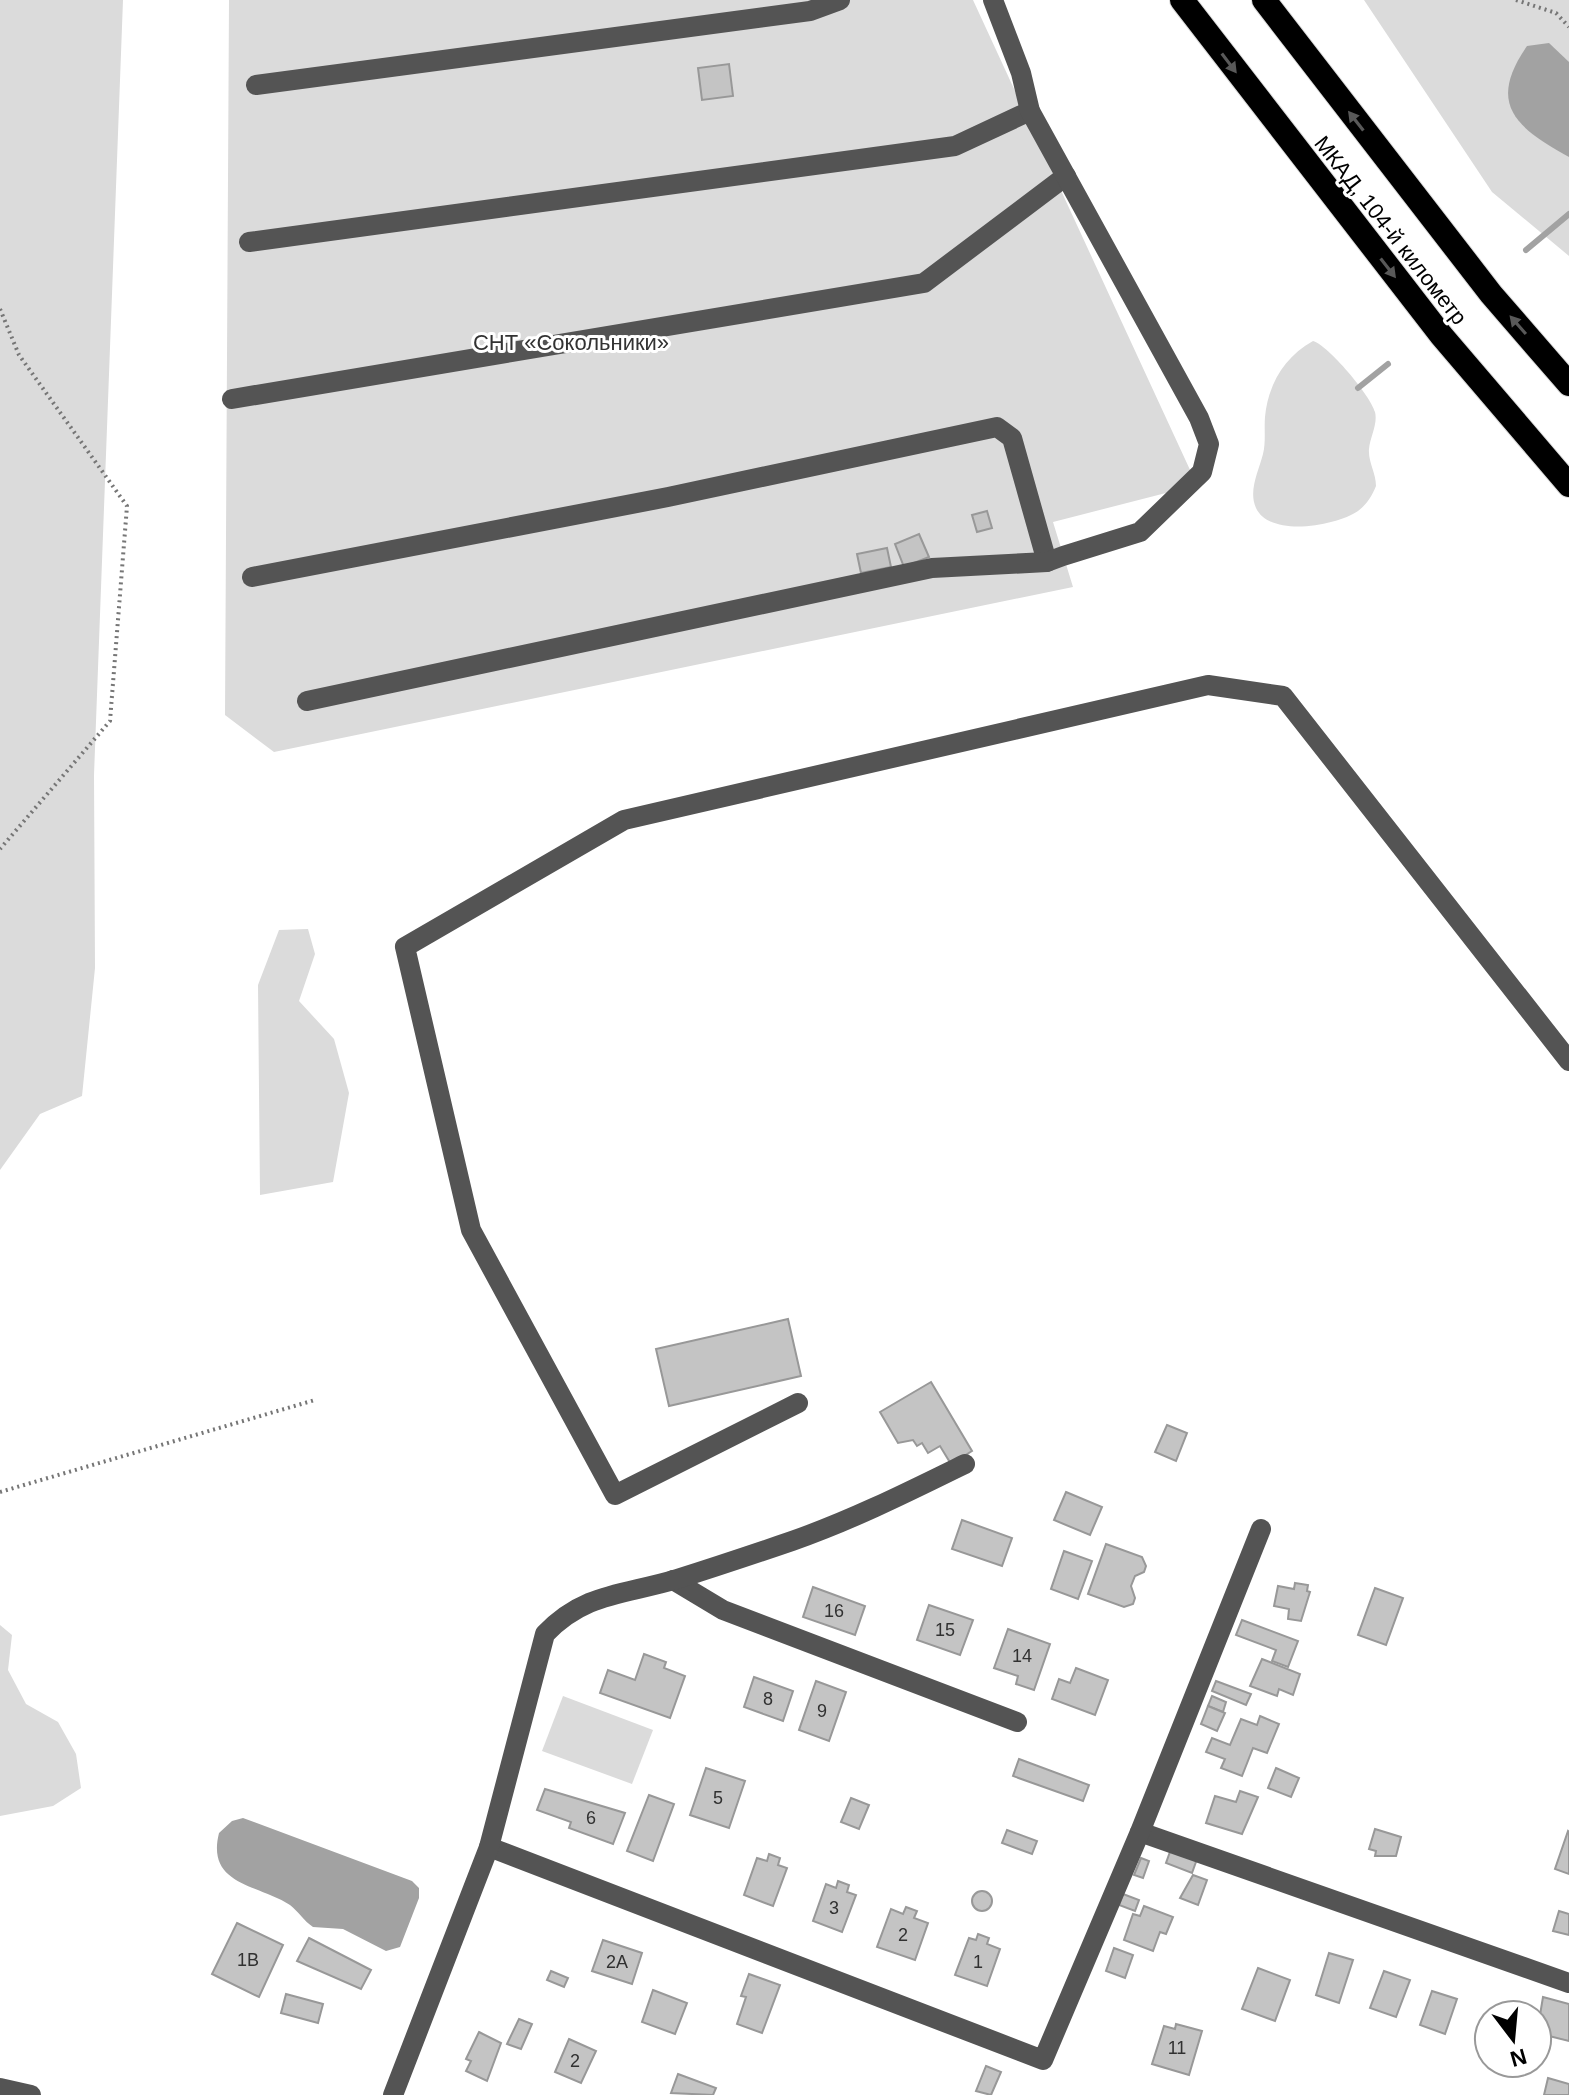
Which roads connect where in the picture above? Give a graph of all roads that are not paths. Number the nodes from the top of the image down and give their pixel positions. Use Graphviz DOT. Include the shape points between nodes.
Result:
graph roads {
  1 [pos="840,0"];
  2 [pos="993,0"];
  3 [pos="1182,0"];
  4 [pos="1264,0"];
  5 [pos="256,85"];
  6 [pos="1030,111"];
  7 [pos="1066,176"];
  8 [pos="249,242"];
  9 [pos="1569,384"];
  10 [pos="232,399"];
  11 [pos="1569,485"];
  12 [pos="1047,562"];
  13 [pos="252,577"];
  14 [pos="307,701"];
  15 [pos="1569,1061"];
  16 [pos="798,1403"];
  17 [pos="965,1464"];
  18 [pos="1261,1529"];
  19 [pos="673,1580"];
  20 [pos="1017,1722"];
  21 [pos="1140,1832"];
  22 [pos="489,1847"];
  23 [pos="1569,1983"];
  24 [pos="0,2088"];
  25 [pos="31,2095"];
  26 [pos="393,2095"];
  1 -- 5 [label="street" via="810,11"];
  2 -- 6 [label="street"];
  3 -- 11 [label="highway, МКАД, 104-й километр, one-way" via="1441,335"];
  9 -- 4 [label="highway, МКАД, 104-й километр, one-way" via="1491,294"];
  6 -- 7 [label="street"];
  6 -- 8 [label="street" via="955,146"];
  7 -- 10 [label="street" via="924,283"];
  7 -- 12 [label="street" via="1209,444 1202,472 1140,532"];
  12 -- 13 [label="street" via="1012,438 997,427"];
  12 -- 14 [label="street" via="932,568"];
  15 -- 16 [label="street" via="1283,696 1208,685 624,820 405,947 471,1230 615,1495"];
  17 -- 19 [label="street" via="809,1534"];
  18 -- 21 [label="street"];
  19 -- 20 [label="street" via="723,1610"];
  19 -- 22 [label="street" via="582,1603 545,1634"];
  21 -- 22 [label="street" via="1043,2060"];
  21 -- 23 [label="street"];
  22 -- 26 [label="street"];
  24 -- 25 [label="street"];
}
